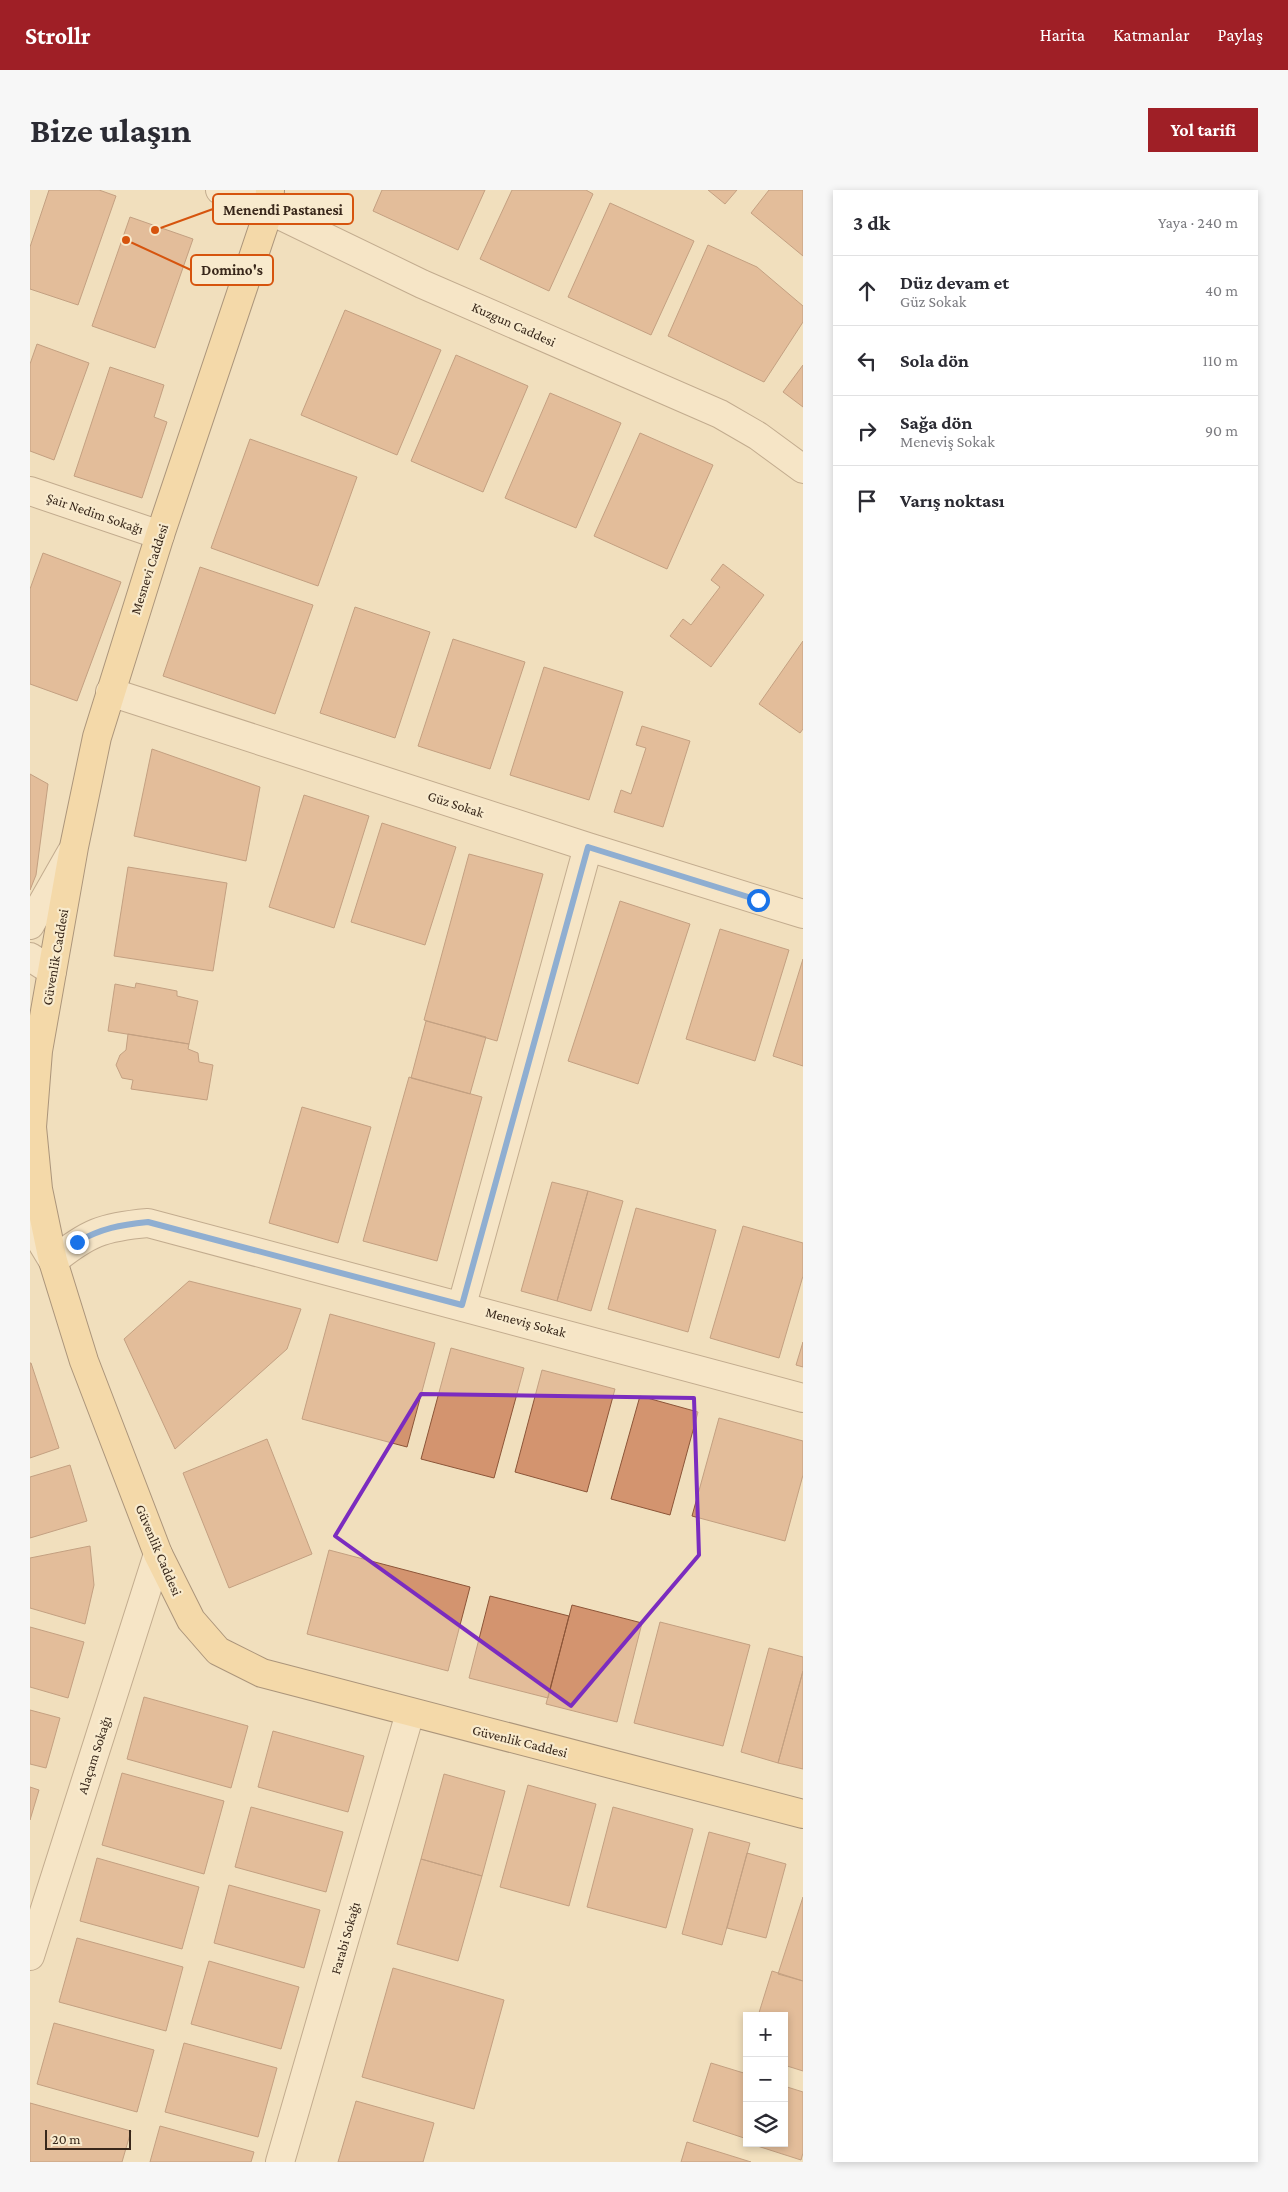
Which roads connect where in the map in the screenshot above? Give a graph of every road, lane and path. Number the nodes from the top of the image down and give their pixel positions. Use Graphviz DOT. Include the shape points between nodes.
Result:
graph roads {
  1 [pos="220,190"];
  2 [pos="274,197"];
  3 [pos="803,468"];
  4 [pos="30,491"];
  5 [pos="160,535"];
  6 [pos="110,692"];
  7 [pos="74,847"];
  8 [pos="588,847"];
  9 [pos="803,914"];
  10 [pos="30,925"];
  11 [pos="41,964"];
  12 [pos="34,1047"];
  13 [pos="30,1223"];
  14 [pos="53,1262"];
  15 [pos="462,1305"];
  16 [pos="803,1398"];
  17 [pos="158,1554"];
  18 [pos="410,1713"];
  19 [pos="803,1814"];
  20 [pos="30,1956"];
  21 [pos="280,2162"];
  1 -- 2 [label="street, Kuzgun Caddesi"];
  2 -- 3 [label="street, Kuzgun Caddesi" via="422,284 720,414"];
  2 -- 5 [label="main road, Mesnevi Caddesi"];
  4 -- 5 [label="street, Şair Nedim Sokağı"];
  5 -- 6 [label="main road, Mesnevi Caddesi"];
  6 -- 7 [label="main road, Mesnevi Caddesi"];
  6 -- 8 [label="street, Güz Sokak"];
  7 -- 10 [label="street, Mesnevi Caddesi"];
  7 -- 11 [label="main road, Güvenlik Caddesi"];
  8 -- 9 [label="street, Güz Sokak"];
  8 -- 15 [label="street"];
  11 -- 12 [label="main road, Güvenlik Caddesi"];
  12 -- 14 [label="main road, Güvenlik Caddesi" via="32,1127 38,1189"];
  13 -- 14 [label="street"];
  14 -- 15 [label="street, Meneviş Sokak" via="98,1230 148,1222"];
  14 -- 17 [label="main road, Güvenlik Caddesi" via="84,1361"];
  15 -- 16 [label="street, Meneviş Sokak"];
  17 -- 18 [label="main road, Güvenlik Caddesi" via="191,1620 218,1651 262,1673"];
  17 -- 20 [label="street, Alaçam Sokağı"];
  18 -- 19 [label="main road, Güvenlik Caddesi"];
  18 -- 21 [label="street, Farabi Sokağı"];
}
